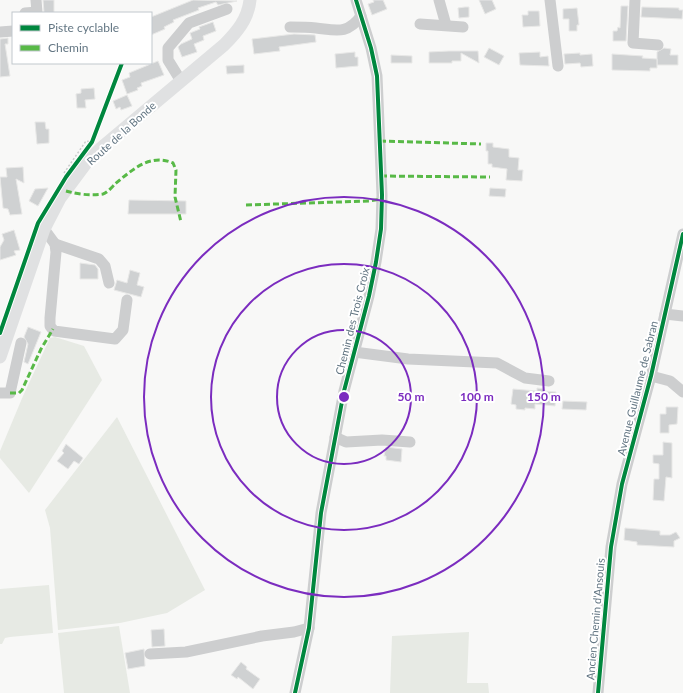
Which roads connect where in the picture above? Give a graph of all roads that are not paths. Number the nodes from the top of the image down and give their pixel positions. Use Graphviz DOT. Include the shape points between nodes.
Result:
graph roads {
  1 [pos="36,0"];
  2 [pos="250,0"];
  3 [pos="356,0"];
  4 [pos="439,0"];
  5 [pos="550,0"];
  6 [pos="635,0"];
  7 [pos="227,9"];
  8 [pos="37,12"];
  9 [pos="361,16"];
  10 [pos="420,24"];
  11 [pos="446,25"];
  12 [pos="290,27"];
  13 [pos="463,27"];
  14 [pos="12,31"];
  15 [pos="0,32"];
  16 [pos="658,45"];
  17 [pos="555,62"];
  18 [pos="181,81"];
  19 [pos="44,229"];
  20 [pos="683,234"];
  21 [pos="54,244"];
  22 [pos="109,283"];
  23 [pos="127,300"];
  24 [pos="665,314"];
  25 [pos="683,316"];
  26 [pos="21,343"];
  27 [pos="354,352"];
  28 [pos="0,357"];
  29 [pos="651,376"];
  30 [pos="549,381"];
  31 [pos="683,392"];
  32 [pos="0,393"];
  33 [pos="335,437"];
  34 [pos="410,442"];
  35 [pos="611,547"];
  36 [pos="309,628"];
  37 [pos="150,654"];
  38 [pos="295,693"];
  39 [pos="598,693"];
  1 -- 8 [label="street"];
  2 -- 18 [label="main road, Route de la Bonde" via="246,18 237,32"];
  3 -- 9 [label="street, Chemin des Trois Croix"];
  4 -- 11 [label="street"];
  5 -- 17 [label="street" via="553,12"];
  6 -- 16 [label="street" via="633,44"];
  7 -- 18 [label="street" via="189,24 168,48 168,60"];
  9 -- 12 [label="street" via="355,24 346,29"];
  9 -- 27 [label="street, Chemin des Trois Croix" via="377,76 382,199 376,262"];
  10 -- 11 [label="street"];
  11 -- 13 [label="street"];
  14 -- 15 [label="street"];
  18 -- 19 [label="main road, Route de la Bonde" via="85,159"];
  19 -- 21 [label="street"];
  19 -- 28 [label="main road, Route de la Bonde"];
  20 -- 24 [label="street, Avenue Guillaume de Sabran"];
  21 -- 22 [label="street" via="100,259 105,266"];
  21 -- 23 [label="street" via="56,252 50,318 50,326 54,331 115,339 124,330"];
  24 -- 25 [label="street"];
  24 -- 29 [label="street, Avenue Guillaume de Sabran"];
  26 -- 32 [label="street" via="10,393"];
  27 -- 30 [label="street" via="408,359 496,363 525,378"];
  27 -- 33 [label="street, Chemin des Trois Croix"];
  29 -- 31 [label="street" via="670,382"];
  29 -- 35 [label="street, Avenue Guillaume de Sabran" via="622,484"];
  33 -- 34 [label="street" via="346,442"];
  33 -- 36 [label="street, Chemin des Trois Croix" via="321,513"];
  35 -- 39 [label="street, Ancien Chemin d'Ansouis"];
  36 -- 37 [label="street" via="186,652"];
  36 -- 38 [label="street, Chemin des Trois Croix"];
}
